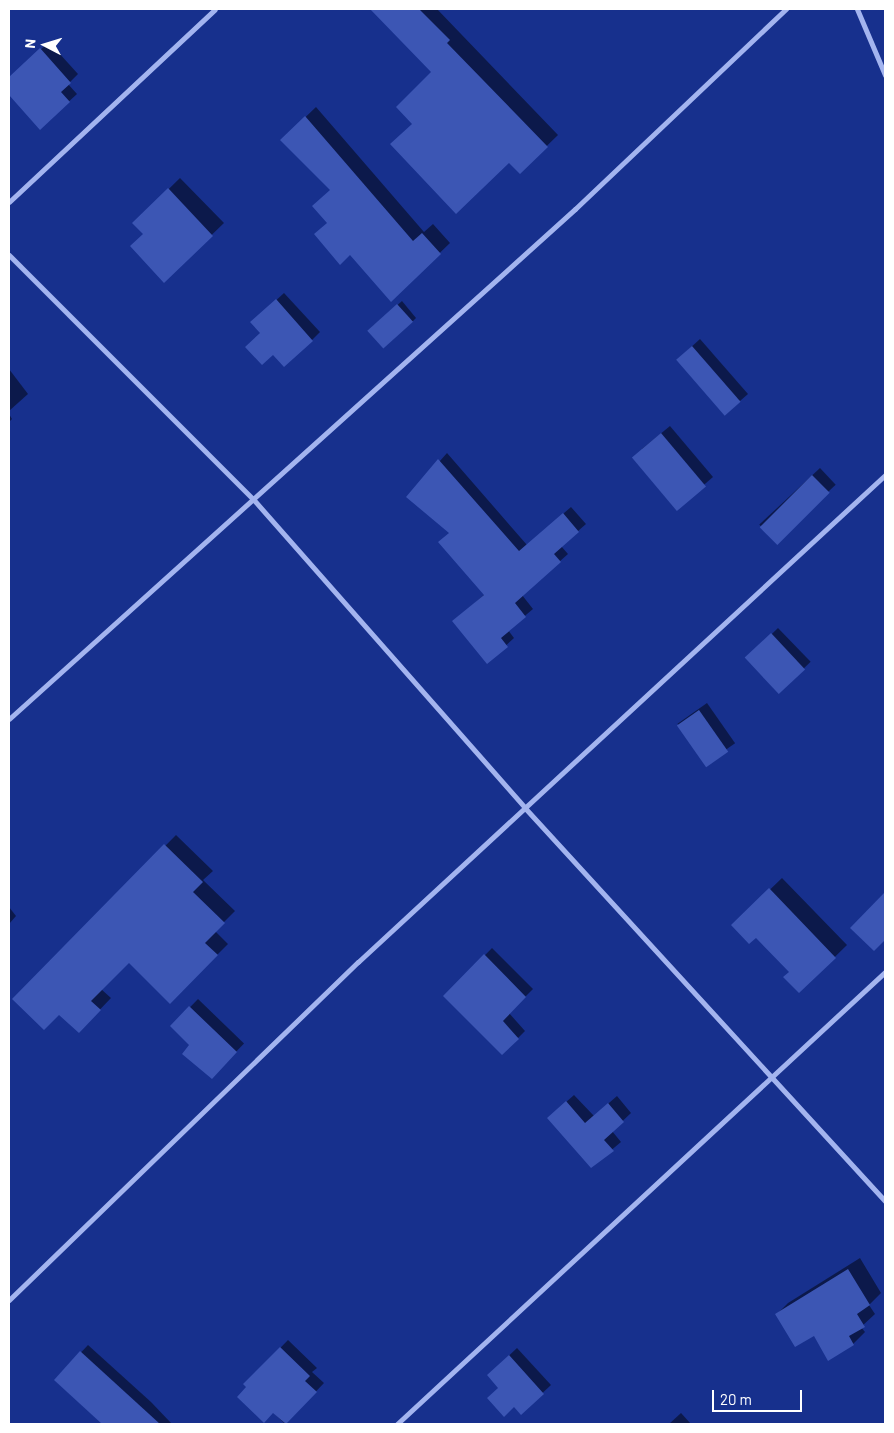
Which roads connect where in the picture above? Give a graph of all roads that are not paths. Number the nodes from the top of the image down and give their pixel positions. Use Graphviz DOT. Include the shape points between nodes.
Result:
graph roads {
  1 [pos="215,9"];
  2 [pos="786,9"];
  3 [pos="857,9"];
  4 [pos="885,75"];
  5 [pos="9,202"];
  6 [pos="9,255"];
  7 [pos="885,475"];
  8 [pos="253,499"];
  9 [pos="9,718"];
  10 [pos="525,808"];
  11 [pos="885,972"];
  12 [pos="771,1077"];
  13 [pos="885,1201"];
  14 [pos="9,1300"];
  15 [pos="397,1424"];
  1 -- 5 [label="street"];
  2 -- 8 [label="street" via="575,209"];
  3 -- 4 [label="street"];
  6 -- 8 [label="street"];
  7 -- 10 [label="street"];
  8 -- 9 [label="street"];
  8 -- 10 [label="street"];
  10 -- 12 [label="street"];
  10 -- 14 [label="street" via="358,962"];
  11 -- 12 [label="street"];
  12 -- 13 [label="street"];
  12 -- 15 [label="street"];
}
